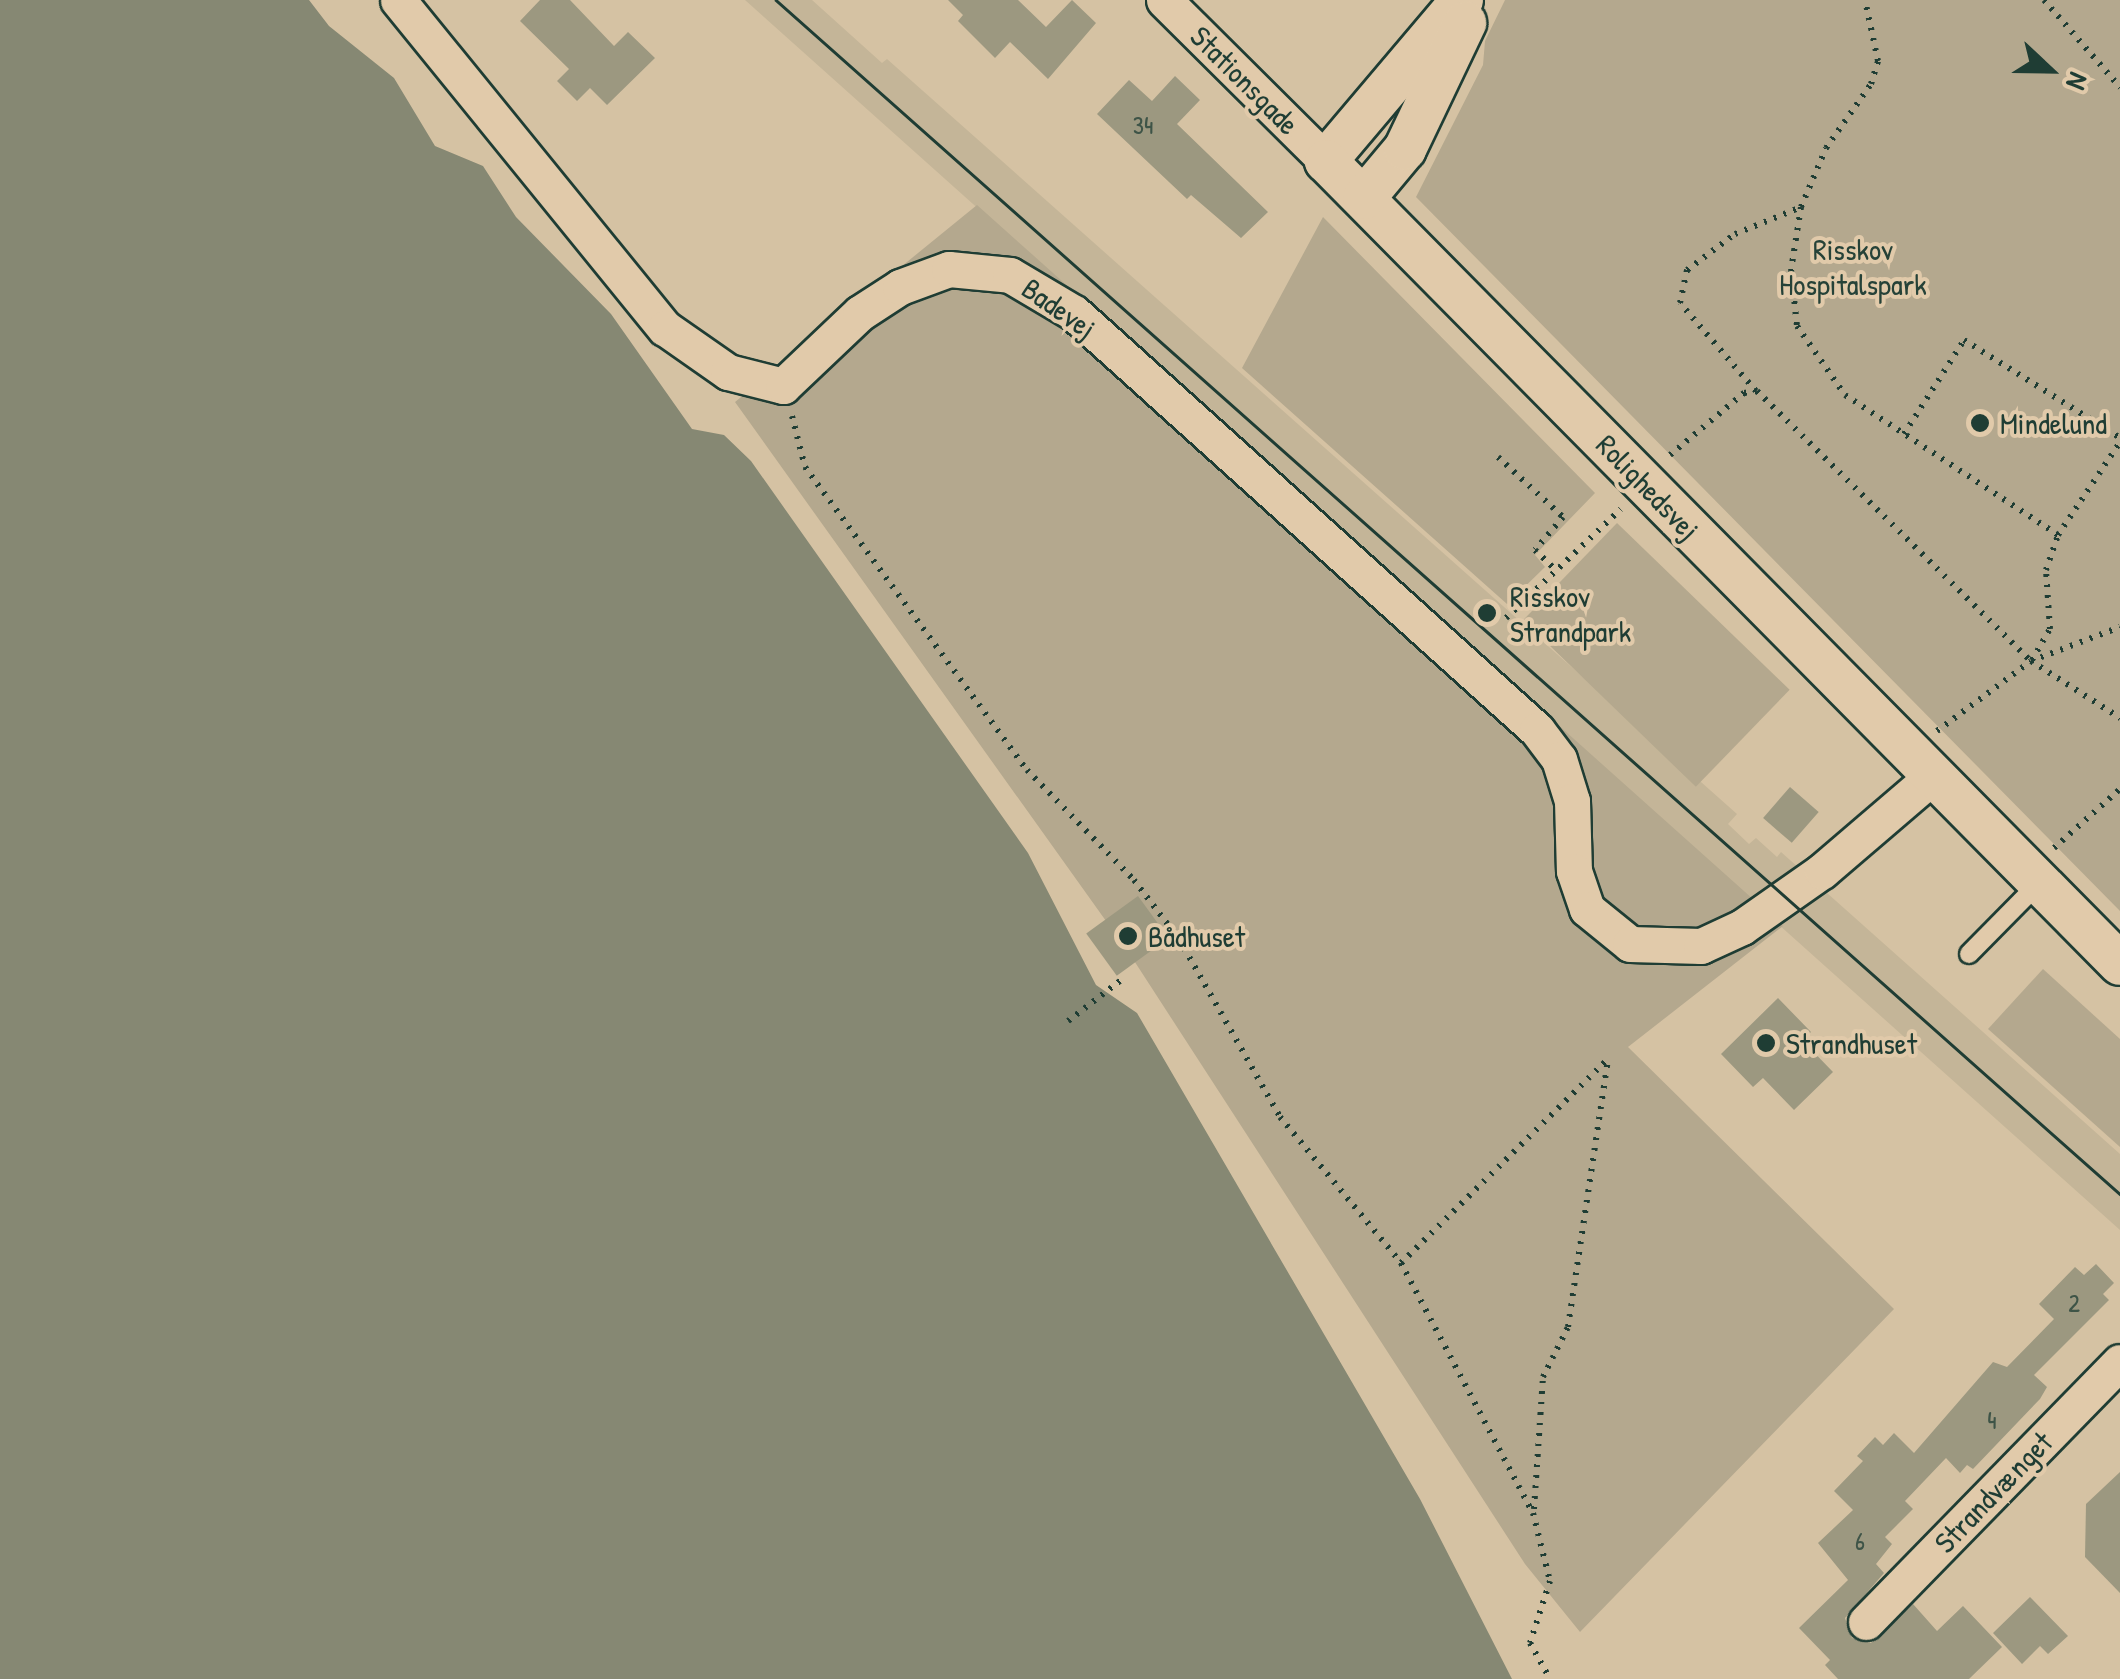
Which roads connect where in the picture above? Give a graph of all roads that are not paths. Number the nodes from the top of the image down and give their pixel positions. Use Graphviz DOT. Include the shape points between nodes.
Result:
graph roads {
  1 [pos="398,0"];
  2 [pos="1164,0"];
  3 [pos="1462,0"];
  4 [pos="1474,0"];
  5 [pos="1326,161"];
  6 [pos="1364,198"];
  7 [pos="1921,766"];
  8 [pos="2033,877"];
  9 [pos="1969,954"];
  10 [pos="2120,964"];
  11 [pos="2120,1362"];
  12 [pos="1866,1622"];
  1 -- 7 [label="street, Badevej" via="666,328 705,361 784,386 860,314 916,281 980,268 1043,291 1537,730 1559,759 1572,801 1574,872 1587,909 1630,944 1664,950 1701,946 1742,928 1822,871"];
  2 -- 5 [label="street, Stationsgade"];
  3 -- 5 [label="street"];
  4 -- 6 [label="street" via="1406,150"];
  5 -- 6 [label="street, Rolighedsvej"];
  6 -- 7 [label="street, Rolighedsvej"];
  7 -- 8 [label="street, Rolighedsvej"];
  8 -- 9 [label="lane"];
  8 -- 10 [label="street, Rolighedsvej"];
  11 -- 12 [label="street, Strandvænget"];
}
